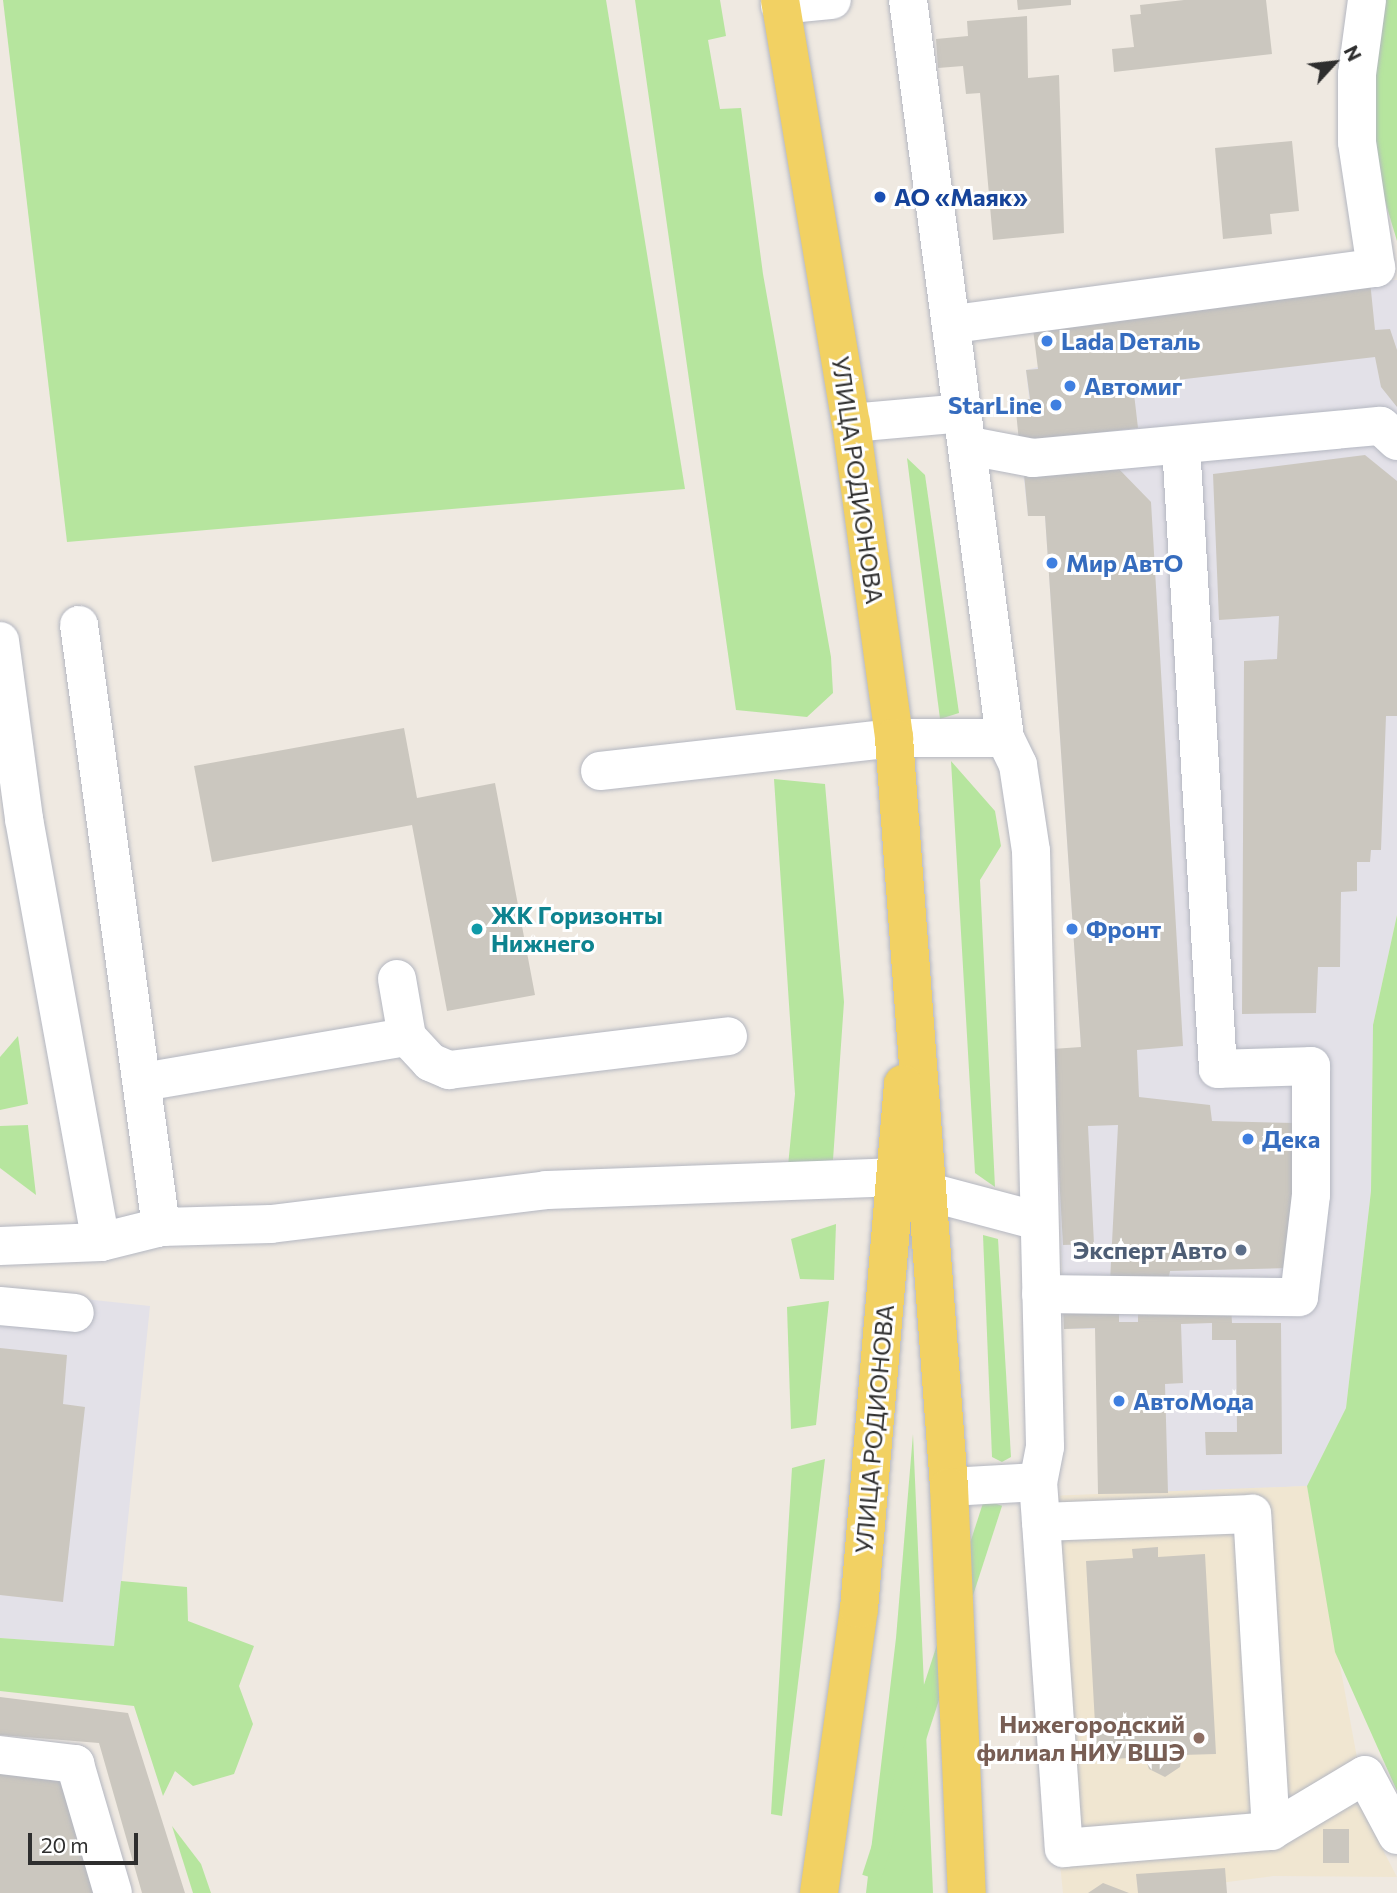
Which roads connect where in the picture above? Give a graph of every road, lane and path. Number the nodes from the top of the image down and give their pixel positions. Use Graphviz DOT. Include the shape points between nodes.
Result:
graph roads {
  1 [pos="832,0"];
  2 [pos="908,0"];
  3 [pos="1367,0"];
  4 [pos="780,3"];
  5 [pos="954,324"];
  6 [pos="851,423"];
  7 [pos="967,429"];
  8 [pos="1397,440"];
  9 [pos="1181,444"];
  10 [pos="79,625"];
  11 [pos="0,641"];
  12 [pos="894,738"];
  13 [pos="1005,738"];
  14 [pos="600,771"];
  15 [pos="913,963"];
  16 [pos="397,979"];
  17 [pos="728,1035"];
  18 [pos="407,1037"];
  19 [pos="143,1082"];
  20 [pos="894,1177"];
  21 [pos="929,1192"];
  22 [pos="1038,1221"];
  23 [pos="161,1227"];
  24 [pos="101,1242"];
  25 [pos="0,1246"];
  26 [pos="1041,1294"];
  27 [pos="0,1306"];
  28 [pos="75,1313"];
  29 [pos="1038,1482"];
  30 [pos="949,1487"];
  31 [pos="1041,1522"];
  32 [pos="0,1755"];
  33 [pos="1271,1831"];
  34 [pos="1397,1835"];
  35 [pos="113,1893"];
  36 [pos="819,1893"];
  37 [pos="967,1893"];
  1 -- 4 [label="lane"];
  2 -- 5 [label="lane"];
  3 -- 5 [label="lane" via="1357,74 1357,142 1376,268"];
  4 -- 6 [label="main road, УЛИЦА РОДИОНОВА"];
  5 -- 7 [label="lane"];
  6 -- 7 [label="lane"];
  6 -- 12 [label="main road, УЛИЦА РОДИОНОВА"];
  7 -- 9 [label="lane" via="1020,458"];
  7 -- 13 [label="lane"];
  8 -- 9 [label="lane" via="1381,426"];
  9 -- 26 [label="lane" via="1218,1069 1311,1066 1311,1195 1299,1297"];
  10 -- 19 [label="lane"];
  11 -- 24 [label="lane" via="24,818"];
  12 -- 13 [label="lane"];
  12 -- 14 [label="lane"];
  12 -- 15 [label="main road, УЛИЦА РОДИОНОВА"];
  13 -- 22 [label="lane" via="1018,765 1031,851"];
  15 -- 20 [label="main road, УЛИЦА РОДИОНОВА"];
  15 -- 21 [label="main road, УЛИЦА РОДИОНОВА"];
  16 -- 18 [label="lane"];
  17 -- 18 [label="lane" via="449,1070 430,1062"];
  18 -- 19 [label="lane"];
  19 -- 23 [label="lane"];
  20 -- 23 [label="lane" via="546,1190 271,1224"];
  20 -- 36 [label="main road, УЛИЦА РОДИОНОВА" via="859,1609"];
  21 -- 22 [label="lane"];
  21 -- 30 [label="main road, УЛИЦА РОДИОНОВА"];
  22 -- 26 [label="lane"];
  23 -- 24 [label="lane"];
  24 -- 25 [label="lane"];
  26 -- 29 [label="lane" via="1045,1447"];
  27 -- 28 [label="lane"];
  29 -- 30 [label="lane"];
  29 -- 31 [label="lane"];
  30 -- 37 [label="main road, УЛИЦА РОДИОНОВА"];
  31 -- 33 [label="lane" via="1252,1514"];
  31 -- 33 [label="lane" via="1063,1848"];
  32 -- 35 [label="lane" via="75,1764"];
  33 -- 34 [label="lane" via="1365,1775"];
}
